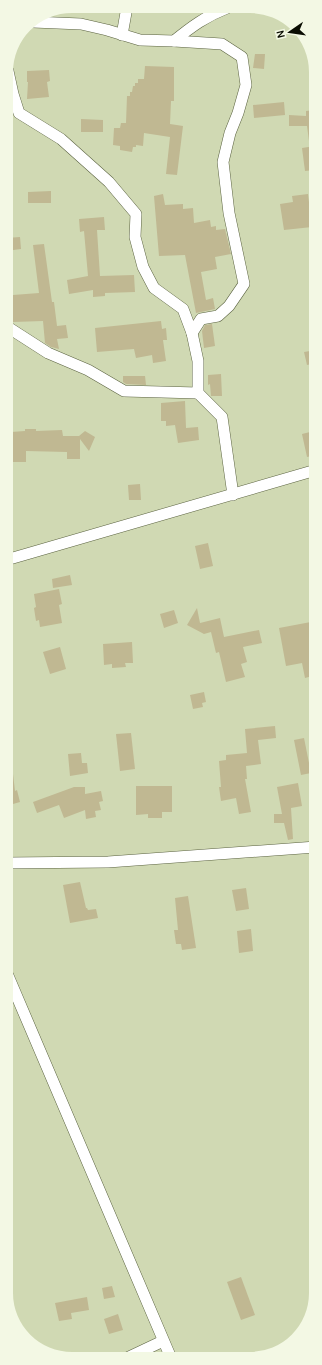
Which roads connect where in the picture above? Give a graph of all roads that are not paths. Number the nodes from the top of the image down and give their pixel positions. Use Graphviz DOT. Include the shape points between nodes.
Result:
graph roads {
  1 [pos="126,13"];
  2 [pos="214,13"];
  3 [pos="41,22"];
  4 [pos="122,35"];
  5 [pos="174,41"];
  6 [pos="13,94"];
  7 [pos="13,330"];
  8 [pos="192,333"];
  9 [pos="198,393"];
  10 [pos="309,472"];
  11 [pos="233,494"];
  12 [pos="13,558"];
  13 [pos="309,848"];
  14 [pos="13,863"];
  15 [pos="13,987"];
  16 [pos="163,1341"];
  17 [pos="139,1352"];
  18 [pos="168,1352"];
  1 -- 4 [label="street"];
  2 -- 5 [label="street"];
  3 -- 4 [label="street" via="81,24"];
  4 -- 5 [label="street" via="140,40"];
  5 -- 8 [label="street" via="222,44 242,57 246,85 223,162 229,213 244,284 229,306 218,316 202,319"];
  6 -- 8 [label="street" via="20,113 62,139 109,182 136,214 135,237 143,267 154,288 183,309"];
  7 -- 9 [label="street" via="48,353 88,370 124,391"];
  8 -- 9 [label="street" via="198,361"];
  9 -- 11 [label="street" via="222,416"];
  10 -- 11 [label="street"];
  11 -- 12 [label="street"];
  13 -- 14 [label="street" via="108,862"];
  15 -- 16 [label="street"];
  16 -- 17 [label="street"];
  16 -- 18 [label="street"];
}
